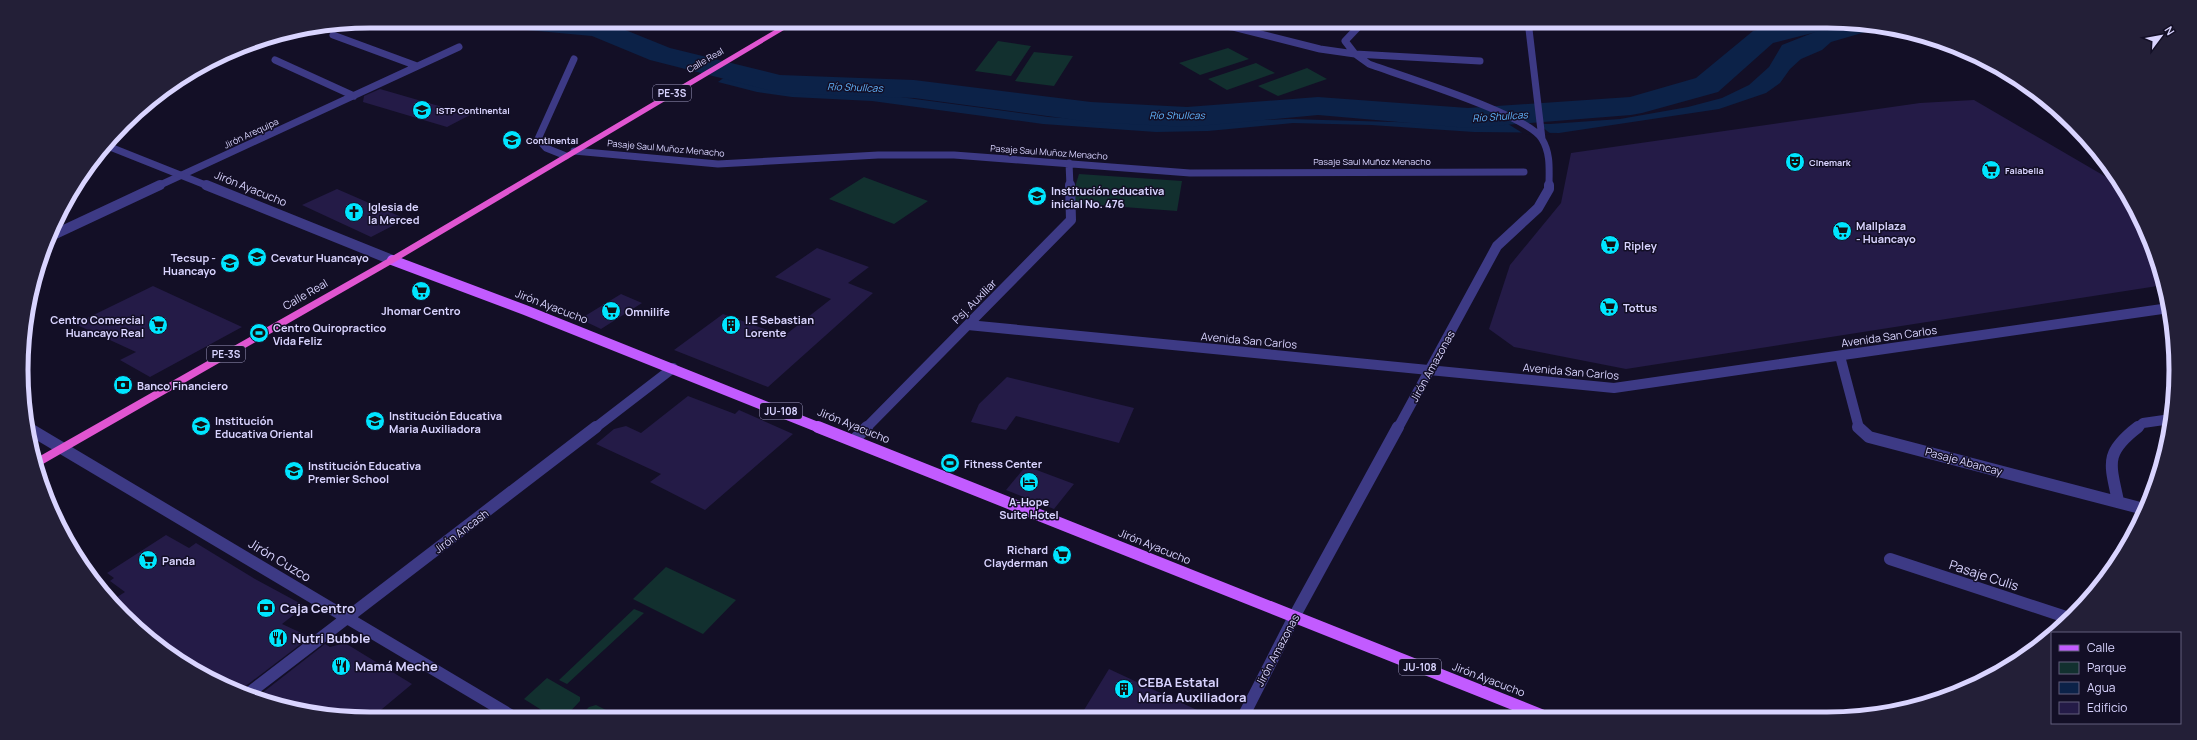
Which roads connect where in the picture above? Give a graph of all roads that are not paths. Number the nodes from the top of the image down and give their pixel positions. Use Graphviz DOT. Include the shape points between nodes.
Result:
graph roads {
  1 [pos="783,28"];
  2 [pos="1237,28"];
  3 [pos="1357,28"];
  4 [pos="1529,28"];
  5 [pos="333,35"];
  6 [pos="459,47"];
  7 [pos="1356,54"];
  8 [pos="574,59"];
  9 [pos="275,60"];
  10 [pos="1480,61"];
  11 [pos="417,66"];
  12 [pos="354,96"];
  13 [pos="1542,139"];
  14 [pos="111,147"];
  15 [pos="574,150"];
  16 [pos="566,156"];
  17 [pos="1069,163"];
  18 [pos="1524,172"];
  19 [pos="183,176"];
  20 [pos="56,234"];
  21 [pos="392,260"];
  22 [pos="2163,309"];
  23 [pos="968,325"];
  24 [pos="1840,356"];
  25 [pos="673,368"];
  26 [pos="1431,369"];
  27 [pos="2165,420"];
  28 [pos="34,432"];
  29 [pos="854,440"];
  30 [pos="61,448"];
  31 [pos="40,461"];
  32 [pos="2118,501"];
  33 [pos="2140,508"];
  34 [pos="1890,560"];
  35 [pos="2064,616"];
  36 [pos="347,618"];
  37 [pos="1294,618"];
  38 [pos="252,691"];
  39 [pos="505,712"];
  40 [pos="1245,712"];
  41 [pos="1533,712"];
  1 -- 15 [label="highway, Calle Real / PE-3S"];
  2 -- 7 [label="street" via="1320,49"];
  3 -- 7 [label="street" via="1345,41"];
  4 -- 13 [label="street"];
  5 -- 11 [label="street"];
  6 -- 11 [label="street, Jirón Arequipa"];
  7 -- 10 [label="street"];
  7 -- 13 [label="street, Jirón Amazonas" via="1370,64 1504,112 1536,131"];
  8 -- 16 [label="street" via="538,139 545,147"];
  9 -- 12 [label="street"];
  11 -- 12 [label="street, Jirón Arequipa"];
  12 -- 19 [label="street, Jirón Arequipa"];
  13 -- 26 [label="street, Jirón Amazonas" via="1549,155 1549,189 1538,208 1497,246"];
  14 -- 19 [label="street, Jirón Ayacucho"];
  15 -- 16 [label="highway, Calle Real / PE-3S"];
  15 -- 17 [label="street, Pasaje Saul Muñoz Menacho" via="718,164 878,155 954,155"];
  16 -- 21 [label="highway, Calle Real / PE-3S"];
  17 -- 18 [label="street, Pasaje Saul Muñoz Menacho" via="1190,173"];
  17 -- 23 [label="street, Psj. Auxiliar" via="1071,220"];
  19 -- 20 [label="street, Jirón Arequipa"];
  19 -- 21 [label="street, Jirón Ayacucho"];
  21 -- 25 [label="main road, Jirón Ayacucho / JU-108"];
  21 -- 30 [label="highway, Calle Real / PE-3S"];
  22 -- 24 [label="street, Avenida San Carlos"];
  23 -- 26 [label="street, Avenida San Carlos"];
  23 -- 29 [label="street, Psj. Auxiliar"];
  24 -- 26 [label="street, Avenida San Carlos" via="1614,388"];
  24 -- 32 [label="street, Pasaje Abancay" via="1855,418 1859,429 1869,437"];
  25 -- 29 [label="main road, Jirón Ayacucho / JU-108"];
  25 -- 36 [label="street, Jirón Ancash"];
  26 -- 37 [label="street, Jirón Amazonas"];
  27 -- 32 [label="street" via="2143,424 2122,438 2110,462"];
  28 -- 30 [label="street, Jirón Cuzco"];
  29 -- 37 [label="main road, Jirón Ayacucho / JU-108"];
  30 -- 31 [label="highway, Calle Real / PE-3S"];
  30 -- 36 [label="street, Jirón Cuzco"];
  32 -- 33 [label="street, Pasaje Abancay"];
  34 -- 35 [label="street, Pasaje Culis"];
  36 -- 38 [label="street, Jirón Ancash"];
  36 -- 39 [label="street, Jirón Cuzco"];
  37 -- 40 [label="street, Jirón Amazonas"];
  37 -- 41 [label="main road, Jirón Ayacucho / JU-108"];
}
